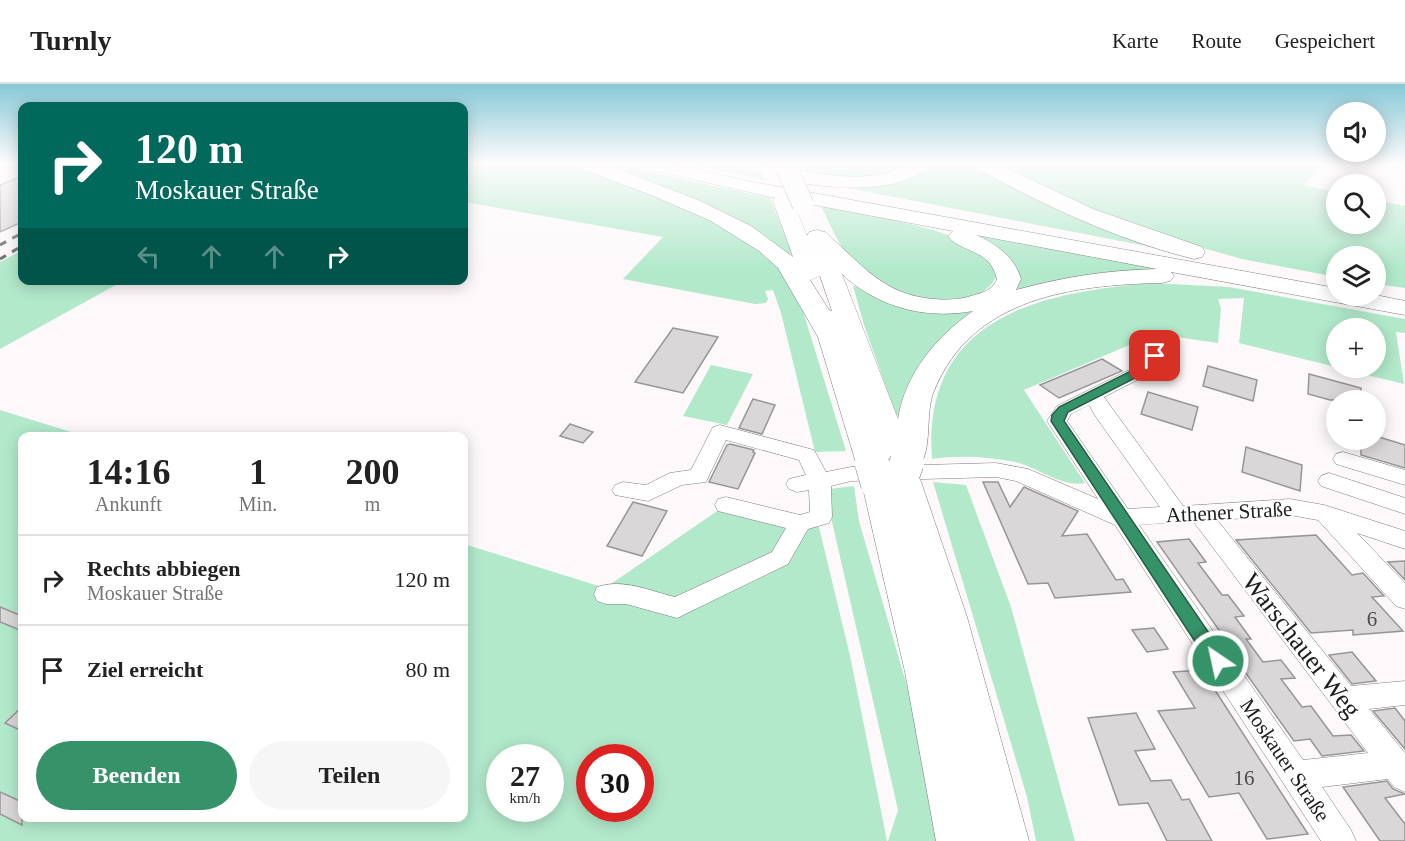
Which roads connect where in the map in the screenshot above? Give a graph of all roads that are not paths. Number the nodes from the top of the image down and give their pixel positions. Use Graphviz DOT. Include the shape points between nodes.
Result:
graph roads {
  1 [pos="671,198"];
  2 [pos="791,198"];
  3 [pos="809,198"];
  4 [pos="848,198"];
  5 [pos="897,198"];
  6 [pos="1048,198"];
  7 [pos="793,203"];
  8 [pos="897,215"];
  9 [pos="1005,226"];
  10 [pos="817,237"];
  11 [pos="1287,277"];
  12 [pos="1254,280"];
  13 [pos="1326,284"];
  14 [pos="1326,293"];
  15 [pos="1386,295"];
  16 [pos="1405,298"];
  17 [pos="1386,304"];
  18 [pos="1405,308"];
  19 [pos="832,338"];
  20 [pos="1155,356"];
  21 [pos="1094,394"];
  22 [pos="1343,459"];
  23 [pos="894,471"];
  24 [pos="1405,478"];
  25 [pos="1329,481"];
  26 [pos="809,482"];
  27 [pos="623,490"];
  28 [pos="726,505"];
  29 [pos="1405,506"];
  30 [pos="1188,513"];
  31 [pos="1324,513"];
  32 [pos="1120,518"];
  33 [pos="800,523"];
  34 [pos="1405,540"];
  35 [pos="606,594"];
  36 [pos="1405,599"];
  37 [pos="1405,693"];
  38 [pos="1345,699"];
  39 [pos="1400,770"];
  40 [pos="1295,776"];
  41 [pos="960,841"];
  42 [pos="1005,841"];
  43 [pos="1340,841"];
  1 -- 19 [label="highway" via="755,238 788,266"];
  2 -- 7 [label="highway, bridge"];
  3 -- 8 [label="highway"];
  4 -- 9 [label="highway"];
  5 -- 9 [label="highway"];
  6 -- 11 [label="highway" via="1164,243"];
  7 -- 10 [label="highway"];
  7 -- 19 [label="highway"];
  8 -- 10 [label="highway" via="987,248 1009,273 1005,287 974,304 939,306 907,302 864,282"];
  8 -- 12 [label="highway"];
  9 -- 11 [label="highway"];
  10 -- 23 [label="highway"];
  11 -- 13 [label="highway"];
  12 -- 14 [label="highway"];
  12 -- 23 [label="highway" via="1111,278 1031,293 987,312 952,337 934,359 914,407 911,446"];
  15 -- 16 [label="highway"];
  17 -- 18 [label="highway"];
  19 -- 23 [label="highway"];
  20 -- 21 [label="street, Moskauer Straße" via="1143,370"];
  21 -- 30 [label="street, Warschauer Weg" via="1103,413"];
  21 -- 32 [label="street, Moskauer Straße" via="1064,410 1057,421"];
  22 -- 24 [label="street"];
  23 -- 41 [label="highway" via="925,672"];
  23 -- 42 [label="highway" via="948,617"];
  25 -- 29 [label="street"];
  26 -- 27 [label="street" via="807,455 720,432 698,477 678,478 648,493"];
  26 -- 32 [label="street" via="851,474 996,470 1020,474"];
  26 -- 33 [label="street" via="821,517"];
  28 -- 33 [label="street"];
  30 -- 31 [label="street, Athener Straße" via="1290,507"];
  30 -- 32 [label="street, Athener Straße"];
  30 -- 38 [label="street, Warschauer Weg"];
  31 -- 34 [label="street, Athener Straße"];
  31 -- 36 [label="street"];
  32 -- 40 [label="street, Moskauer Straße"];
  33 -- 35 [label="street" via="780,558 677,608 626,594"];
  37 -- 38 [label="street"];
  38 -- 39 [label="street, Warschauer Weg"];
  39 -- 40 [label="street"];
  40 -- 43 [label="street, Moskauer Straße"];
}
